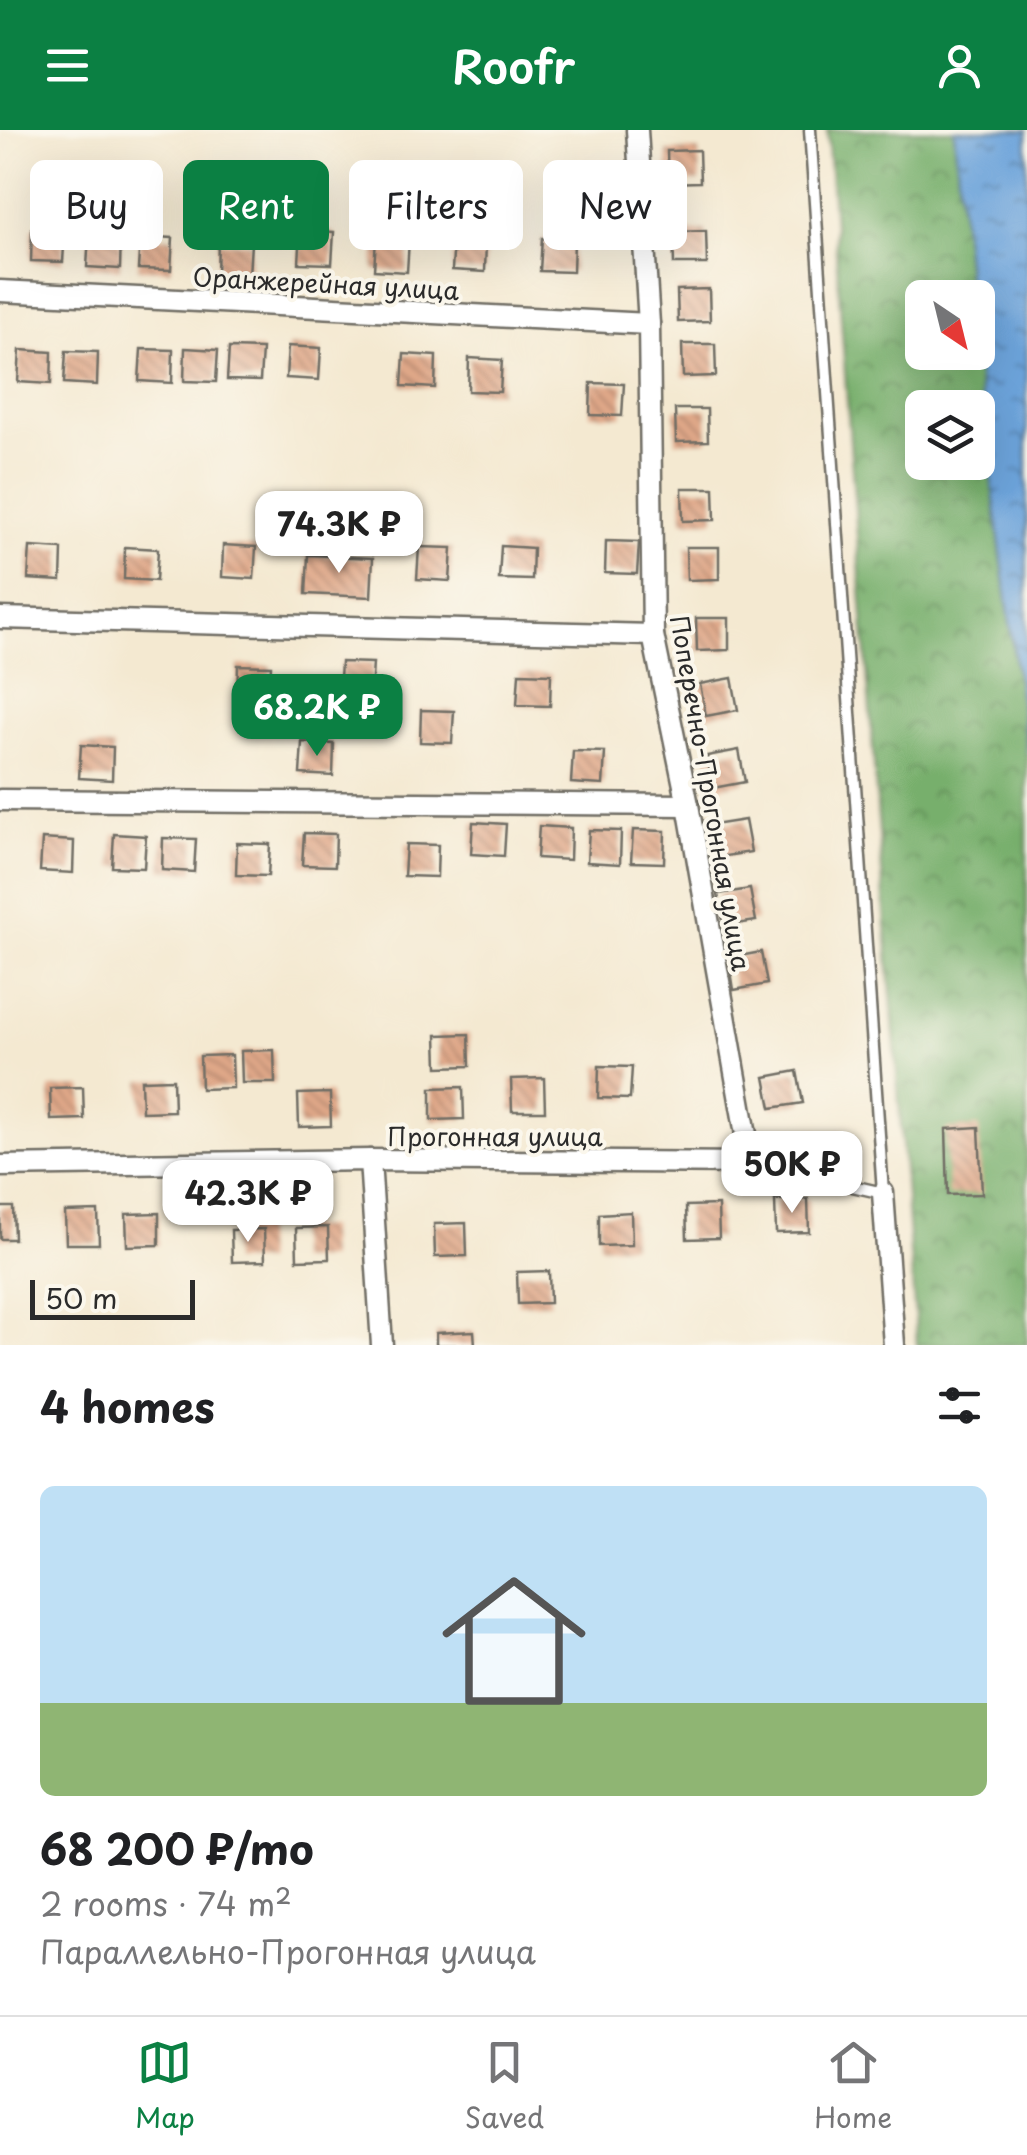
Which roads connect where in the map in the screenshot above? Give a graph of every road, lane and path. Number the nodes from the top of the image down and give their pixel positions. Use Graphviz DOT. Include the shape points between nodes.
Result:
graph roads {
  1 [pos="637,130"];
  2 [pos="810,130"];
  3 [pos="0,292"];
  4 [pos="649,324"];
  5 [pos="0,618"];
  6 [pos="652,635"];
  7 [pos="0,800"];
  8 [pos="688,805"];
  9 [pos="370,1160"];
  10 [pos="750,1163"];
  11 [pos="0,1166"];
  12 [pos="884,1193"];
  13 [pos="382,1345"];
  14 [pos="894,1345"];
  1 -- 4 [label="street, Поперечно-Прогонная улица"];
  2 -- 12 [label="lane"];
  3 -- 4 [label="street, Оранжерейная улица"];
  4 -- 6 [label="street, Поперечно-Прогонная улица"];
  5 -- 6 [label="street"];
  6 -- 8 [label="street, Поперечно-Прогонная улица"];
  7 -- 8 [label="street"];
  8 -- 10 [label="street, Поперечно-Прогонная улица"];
  9 -- 10 [label="street, Прогонная улица"];
  9 -- 11 [label="street, Прогонная улица"];
  9 -- 13 [label="street"];
  10 -- 12 [label="lane"];
  12 -- 14 [label="street"];
}
